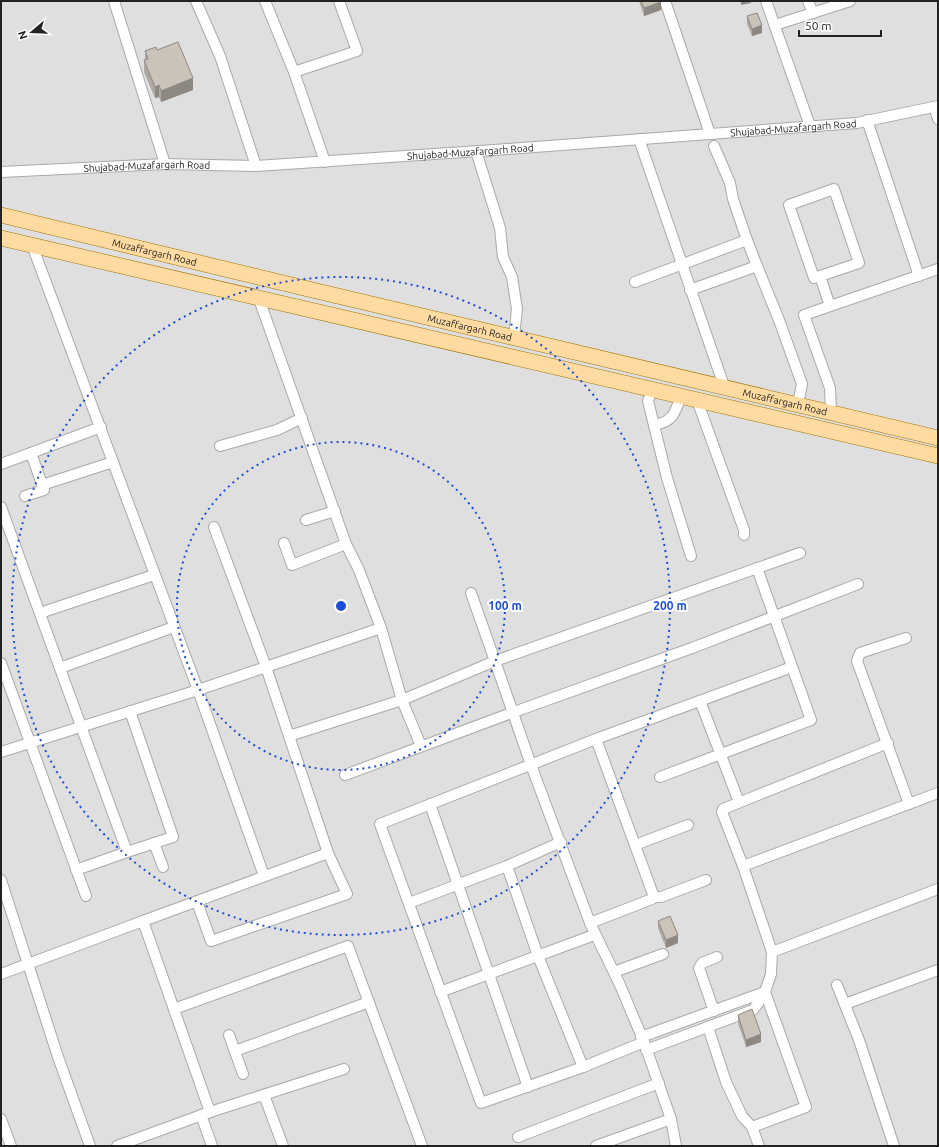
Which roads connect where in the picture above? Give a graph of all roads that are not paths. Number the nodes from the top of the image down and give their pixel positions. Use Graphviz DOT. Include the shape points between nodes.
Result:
graph roads {
  1 [pos="114,1"];
  2 [pos="196,1"];
  3 [pos="265,1"];
  4 [pos="339,1"];
  5 [pos="665,1"];
  6 [pos="766,1"];
  7 [pos="808,1"];
  8 [pos="850,1"];
  9 [pos="813,13"];
  10 [pos="775,25"];
  11 [pos="294,72"];
  12 [pos="936,107"];
  13 [pos="867,120"];
  14 [pos="938,120"];
  15 [pos="810,126"];
  16 [pos="710,134"];
  17 [pos="638,139"];
  18 [pos="714,146"];
  19 [pos="476,152"];
  20 [pos="325,162"];
  21 [pos="165,164"];
  22 [pos="256,166"];
  23 [pos="1,172"];
  24 [pos="1,215"];
  25 [pos="1,238"];
  26 [pos="747,240"];
  27 [pos="32,245"];
  28 [pos="681,266"];
  29 [pos="757,266"];
  30 [pos="938,269"];
  31 [pos="820,276"];
  32 [pos="919,276"];
  33 [pos="634,282"];
  34 [pos="690,290"];
  35 [pos="259,299"];
  36 [pos="830,306"];
  37 [pos="514,337"];
  38 [pos="724,386"];
  39 [pos="652,389"];
  40 [pos="681,396"];
  41 [pos="697,400"];
  42 [pos="798,404"];
  43 [pos="831,412"];
  44 [pos="302,418"];
  45 [pos="654,425"];
  46 [pos="101,427"];
  47 [pos="938,438"];
  48 [pos="220,446"];
  49 [pos="31,453"];
  50 [pos="938,456"];
  51 [pos="114,462"];
  52 [pos="1,464"];
  53 [pos="42,485"];
  54 [pos="25,496"];
  55 [pos="1,507"];
  56 [pos="335,511"];
  57 [pos="306,520"];
  58 [pos="214,527"];
  59 [pos="744,535"];
  60 [pos="284,543"];
  61 [pos="346,544"];
  62 [pos="800,554"];
  63 [pos="691,556"];
  64 [pos="757,568"];
  65 [pos="154,575"];
  66 [pos="858,584"];
  67 [pos="471,594"];
  68 [pos="40,613"];
  69 [pos="773,617"];
  70 [pos="174,627"];
  71 [pos="381,628"];
  72 [pos="906,638"];
  73 [pos="495,660"];
  74 [pos="1,663"];
  75 [pos="266,667"];
  76 [pos="792,667"];
  77 [pos="60,668"];
  78 [pos="198,690"];
  79 [pos="402,700"];
  80 [pos="700,701"];
  81 [pos="130,711"];
  82 [pos="514,712"];
  83 [pos="82,725"];
  84 [pos="289,736"];
  85 [pos="596,739"];
  86 [pos="30,742"];
  87 [pos="888,743"];
  88 [pos="421,746"];
  89 [pos="1,752"];
  90 [pos="721,755"];
  91 [pos="531,764"];
  92 [pos="345,776"];
  93 [pos="660,778"];
  94 [pos="938,793"];
  95 [pos="739,802"];
  96 [pos="430,804"];
  97 [pos="909,804"];
  98 [pos="688,825"];
  99 [pos="561,842"];
  100 [pos="154,843"];
  101 [pos="635,845"];
  102 [pos="127,852"];
  103 [pos="328,852"];
  104 [pos="162,866"];
  105 [pos="507,866"];
  106 [pos="743,866"];
  107 [pos="76,870"];
  108 [pos="264,876"];
  109 [pos="1,880"];
  110 [pos="706,880"];
  111 [pos="457,885"];
  112 [pos="938,889"];
  113 [pos="86,896"];
  114 [pos="654,896"];
  115 [pos="197,902"];
  116 [pos="409,903"];
  117 [pos="143,921"];
  118 [pos="590,923"];
  119 [pos="594,935"];
  120 [pos="772,952"];
  121 [pos="663,954"];
  122 [pos="538,956"];
  123 [pos="717,957"];
  124 [pos="28,964"];
  125 [pos="938,970"];
  126 [pos="614,972"];
  127 [pos="1,974"];
  128 [pos="490,974"];
  129 [pos="837,985"];
  130 [pos="440,992"];
  131 [pos="765,992"];
  132 [pos="369,1002"];
  133 [pos="845,1004"];
  134 [pos="174,1009"];
  135 [pos="714,1011"];
  136 [pos="708,1027"];
  137 [pos="230,1034"];
  138 [pos="644,1043"];
  139 [pos="236,1051"];
  140 [pos="583,1067"];
  141 [pos="344,1069"];
  142 [pos="243,1074"];
  143 [pos="659,1084"];
  144 [pos="528,1087"];
  145 [pos="264,1095"];
  146 [pos="205,1114"];
  147 [pos="1,1119"];
  148 [pos="671,1119"];
  149 [pos="752,1127"];
  150 [pos="518,1137"];
  151 [pos="11,1146"];
  152 [pos="90,1146"];
  153 [pos="117,1146"];
  154 [pos="212,1146"];
  155 [pos="283,1146"];
  156 [pos="422,1146"];
  157 [pos="596,1146"];
  158 [pos="676,1146"];
  159 [pos="759,1146"];
  160 [pos="894,1146"];
  1 -- 21 [label="street"];
  2 -- 22 [label="street" via="220,56"];
  3 -- 11 [label="street"];
  4 -- 11 [label="street" via="357,51"];
  5 -- 16 [label="street"];
  6 -- 10 [label="street"];
  7 -- 9 [label="street"];
  8 -- 9 [label="street"];
  9 -- 10 [label="street"];
  10 -- 15 [label="street"];
  11 -- 20 [label="street"];
  12 -- 13 [label="street, Shujabad-Muzafargarh Road"];
  12 -- 14 [label="street"];
  13 -- 15 [label="street, Shujabad-Muzafargarh Road"];
  13 -- 32 [label="street"];
  15 -- 16 [label="street, Shujabad-Muzafargarh Road"];
  16 -- 17 [label="street, Shujabad-Muzafargarh Road"];
  17 -- 19 [label="street, Shujabad-Muzafargarh Road"];
  17 -- 28 [label="street" via="662,209 668,219"];
  18 -- 26 [label="street" via="730,183"];
  19 -- 20 [label="street, Shujabad-Muzafargarh Road"];
  19 -- 37 [label="street" via="500,228 503,258 512,277 516,309"];
  20 -- 22 [label="street, Shujabad-Muzafargarh Road"];
  21 -- 22 [label="street, Shujabad-Muzafargarh Road"];
  21 -- 23 [label="street, Shujabad-Muzafargarh Road"];
  24 -- 37 [label="main road, Muzaffargarh Road"];
  25 -- 27 [label="main road, Muzaffargarh Road"];
  26 -- 28 [label="street" via="690,260"];
  26 -- 29 [label="street"];
  27 -- 35 [label="main road, Muzaffargarh Road"];
  27 -- 46 [label="street"];
  28 -- 33 [label="street"];
  28 -- 34 [label="street"];
  29 -- 34 [label="street"];
  29 -- 42 [label="street" via="802,384"];
  30 -- 32 [label="street"];
  31 -- 31 [label="street" via="814,278 789,205 834,189 859,263"];
  31 -- 36 [label="street"];
  32 -- 36 [label="street"];
  34 -- 38 [label="street"];
  35 -- 39 [label="main road, Muzaffargarh Road" via="299,306"];
  35 -- 44 [label="street"];
  36 -- 43 [label="street" via="804,315 830,388"];
  37 -- 38 [label="main road, Muzaffargarh Road"];
  38 -- 42 [label="main road, Muzaffargarh Road"];
  39 -- 40 [label="main road, Muzaffargarh Road"];
  39 -- 45 [label="street" via="648,401"];
  40 -- 41 [label="main road, Muzaffargarh Road"];
  40 -- 45 [label="street" via="674,414 665,423"];
  41 -- 50 [label="main road, Muzaffargarh Road"];
  41 -- 59 [label="street"];
  42 -- 43 [label="main road, Muzaffargarh Road"];
  43 -- 47 [label="main road, Muzaffargarh Road"];
  44 -- 48 [label="street" via="277,430"];
  44 -- 56 [label="street"];
  45 -- 63 [label="street"];
  46 -- 49 [label="street"];
  46 -- 51 [label="street"];
  49 -- 52 [label="street"];
  49 -- 53 [label="street"];
  51 -- 53 [label="street"];
  51 -- 65 [label="street"];
  53 -- 54 [label="street" via="44,490"];
  55 -- 68 [label="street"];
  56 -- 57 [label="street"];
  56 -- 61 [label="street"];
  58 -- 75 [label="street"];
  60 -- 61 [label="street" via="292,565"];
  61 -- 71 [label="street"];
  62 -- 64 [label="street"];
  64 -- 69 [label="street"];
  64 -- 73 [label="street"];
  65 -- 68 [label="street"];
  65 -- 70 [label="street"];
  66 -- 69 [label="street"];
  67 -- 73 [label="street"];
  68 -- 77 [label="street"];
  69 -- 76 [label="street"];
  69 -- 82 [label="street"];
  70 -- 77 [label="street"];
  70 -- 78 [label="street"];
  71 -- 75 [label="street"];
  71 -- 79 [label="street"];
  72 -- 87 [label="street" via="857,657"];
  73 -- 79 [label="street"];
  73 -- 82 [label="street"];
  74 -- 86 [label="street"];
  75 -- 78 [label="street"];
  75 -- 84 [label="street"];
  76 -- 80 [label="street"];
  76 -- 90 [label="street" via="810,721"];
  77 -- 83 [label="street"];
  78 -- 81 [label="street"];
  78 -- 108 [label="street"];
  79 -- 84 [label="street"];
  79 -- 88 [label="street"];
  80 -- 85 [label="street"];
  80 -- 90 [label="street"];
  81 -- 83 [label="street"];
  81 -- 100 [label="street" via="172,837"];
  82 -- 88 [label="street"];
  82 -- 91 [label="street"];
  83 -- 86 [label="street"];
  83 -- 102 [label="street"];
  84 -- 103 [label="street"];
  85 -- 91 [label="street"];
  85 -- 101 [label="street"];
  86 -- 89 [label="street"];
  86 -- 107 [label="street"];
  87 -- 95 [label="street"];
  87 -- 97 [label="street"];
  88 -- 92 [label="street"];
  90 -- 93 [label="street"];
  90 -- 95 [label="street"];
  91 -- 96 [label="street"];
  91 -- 99 [label="street"];
  94 -- 97 [label="street"];
  95 -- 106 [label="street" via="726,807 722,812"];
  96 -- 111 [label="street"];
  96 -- 116 [label="street" via="380,824"];
  97 -- 106 [label="street"];
  98 -- 101 [label="street"];
  99 -- 105 [label="street"];
  99 -- 118 [label="street"];
  100 -- 102 [label="street"];
  100 -- 104 [label="street"];
  101 -- 114 [label="street"];
  102 -- 107 [label="street"];
  103 -- 108 [label="street"];
  103 -- 115 [label="street" via="347,894 211,941"];
  105 -- 111 [label="street"];
  105 -- 122 [label="street"];
  106 -- 120 [label="street"];
  107 -- 113 [label="street"];
  108 -- 115 [label="street"];
  109 -- 124 [label="street"];
  110 -- 114 [label="street" via="661,897"];
  111 -- 116 [label="street"];
  111 -- 128 [label="street"];
  112 -- 120 [label="street"];
  114 -- 118 [label="street"];
  115 -- 117 [label="street"];
  116 -- 130 [label="street"];
  117 -- 124 [label="street"];
  117 -- 134 [label="street"];
  118 -- 119 [label="street"];
  119 -- 122 [label="street"];
  119 -- 126 [label="street"];
  120 -- 131 [label="street" via="771,974"];
  121 -- 126 [label="street"];
  122 -- 128 [label="street"];
  122 -- 140 [label="street"];
  123 -- 135 [label="street" via="699,965"];
  124 -- 127 [label="street"];
  124 -- 152 [label="street"];
  125 -- 133 [label="street"];
  126 -- 138 [label="street"];
  128 -- 130 [label="street"];
  128 -- 144 [label="street"];
  129 -- 133 [label="street"];
  130 -- 144 [label="street" via="480,1103"];
  131 -- 135 [label="street"];
  131 -- 136 [label="street" via="753,1010"];
  131 -- 149 [label="street" via="806,1106 804,1109"];
  132 -- 134 [label="street" via="348,946"];
  132 -- 139 [label="street"];
  132 -- 156 [label="street"];
  133 -- 160 [label="street"];
  134 -- 146 [label="street"];
  135 -- 138 [label="street"];
  136 -- 138 [label="street"];
  136 -- 149 [label="street" via="726,1082 742,1116"];
  137 -- 139 [label="street"];
  138 -- 140 [label="street"];
  138 -- 143 [label="street"];
  139 -- 142 [label="street"];
  140 -- 144 [label="street"];
  141 -- 145 [label="street"];
  143 -- 148 [label="street"];
  143 -- 150 [label="street"];
  145 -- 146 [label="street"];
  145 -- 155 [label="street"];
  146 -- 153 [label="street"];
  146 -- 154 [label="street"];
  147 -- 151 [label="street"];
  148 -- 157 [label="street"];
  148 -- 158 [label="street"];
  149 -- 159 [label="street"];
}
